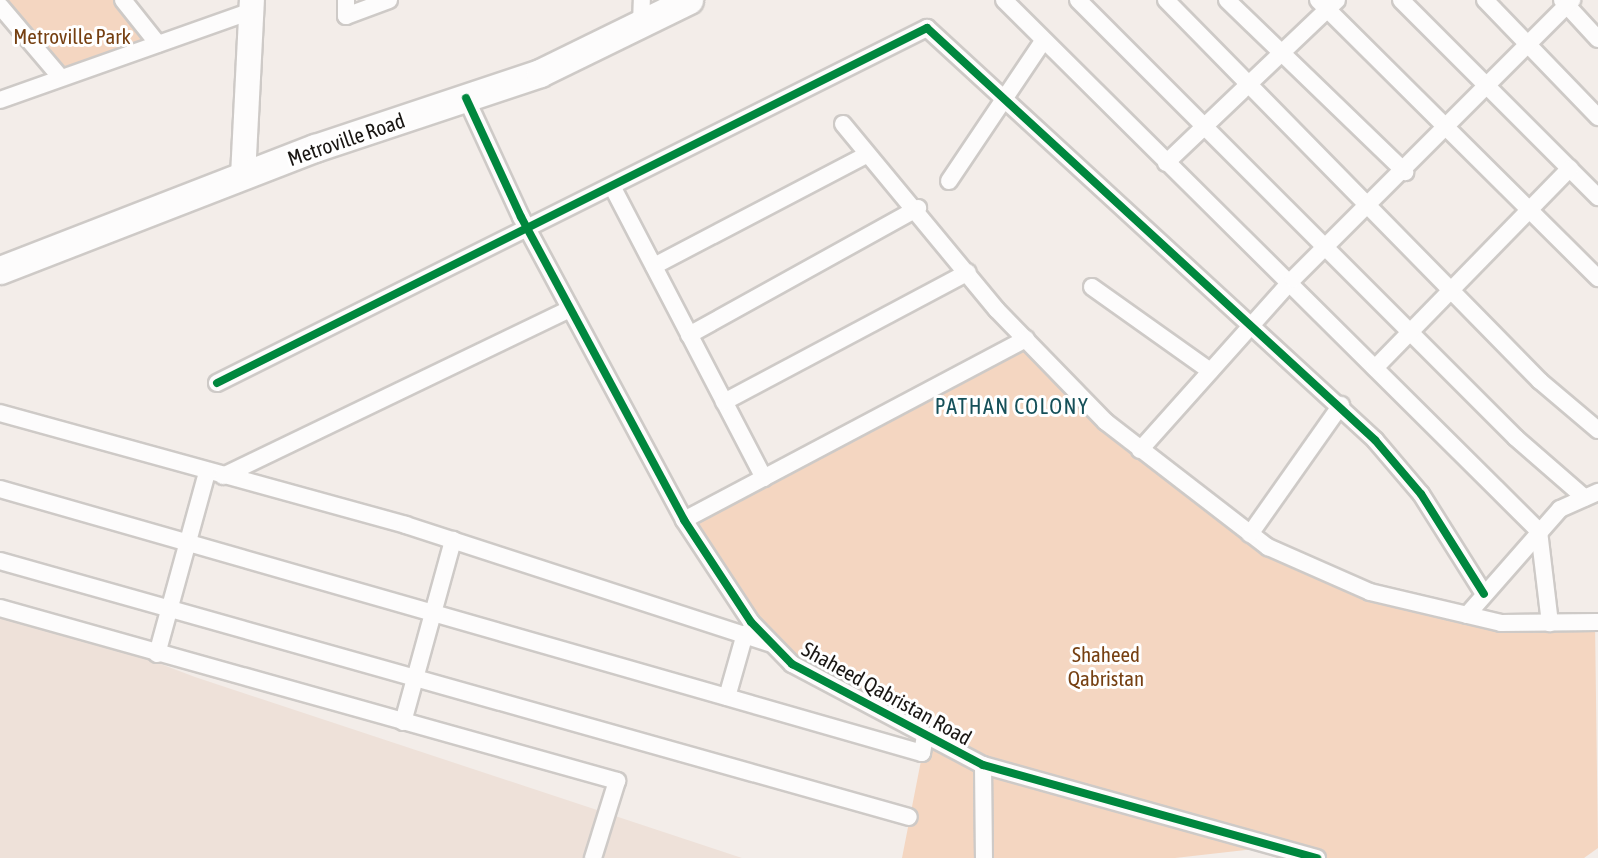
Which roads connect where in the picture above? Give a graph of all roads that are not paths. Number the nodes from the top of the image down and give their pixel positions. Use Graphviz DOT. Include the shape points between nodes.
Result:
graph roads {
  1 [pos="123,0"];
  2 [pos="346,0"];
  3 [pos="389,0"];
  4 [pos="689,0"];
  5 [pos="1004,0"];
  6 [pos="1166,0"];
  7 [pos="1227,0"];
  8 [pos="1401,0"];
  9 [pos="1485,0"];
  10 [pos="1080,1"];
  11 [pos="1567,2"];
  12 [pos="1327,3"];
  13 [pos="0,6"];
  14 [pos="252,6"];
  15 [pos="641,12"];
  16 [pos="1598,39"];
  17 [pos="1042,40"];
  18 [pos="158,44"];
  19 [pos="1529,45"];
  20 [pos="1282,54"];
  21 [pos="61,78"];
  22 [pos="1249,86"];
  23 [pos="1486,90"];
  24 [pos="1002,97"];
  25 [pos="466,98"];
  26 [pos="0,99"];
  27 [pos="1598,117"];
  28 [pos="843,124"];
  29 [pos="1205,127"];
  30 [pos="1448,129"];
  31 [pos="866,155"];
  32 [pos="1166,162"];
  33 [pos="1570,168"];
  34 [pos="1405,172"];
  35 [pos="243,176"];
  36 [pos="949,181"];
  37 [pos="613,188"];
  38 [pos="1598,197"];
  39 [pos="918,208"];
  40 [pos="1367,208"];
  41 [pos="1528,208"];
  42 [pos="529,231"];
  43 [pos="1327,247"];
  44 [pos="654,266"];
  45 [pos="0,270"];
  46 [pos="968,272"];
  47 [pos="1598,278"];
  48 [pos="1289,283"];
  49 [pos="1092,286"];
  50 [pos="1450,290"];
  51 [pos="570,309"];
  52 [pos="1250,327"];
  53 [pos="1409,330"];
  54 [pos="689,335"];
  55 [pos="1026,339"];
  56 [pos="1375,368"];
  57 [pos="1210,371"];
  58 [pos="217,383"];
  59 [pos="724,402"];
  60 [pos="1341,405"];
  61 [pos="0,413"];
  62 [pos="1598,430"];
  63 [pos="1140,450"];
  64 [pos="215,474"];
  65 [pos="764,478"];
  66 [pos="0,489"];
  67 [pos="1591,495"];
  68 [pos="684,520"];
  69 [pos="1539,531"];
  70 [pos="1250,534"];
  71 [pos="453,540"];
  72 [pos="188,542"];
  73 [pos="0,561"];
  74 [pos="1484,594"];
  75 [pos="0,608"];
  76 [pos="170,609"];
  77 [pos="433,613"];
  78 [pos="1467,615"];
  79 [pos="1598,622"];
  80 [pos="1550,623"];
  81 [pos="745,634"];
  82 [pos="772,643"];
  83 [pos="158,654"];
  84 [pos="415,678"];
  85 [pos="727,697"];
  86 [pos="403,722"];
  87 [pos="925,735"];
  88 [pos="982,765"];
  89 [pos="909,817"];
  90 [pos="593,858"];
  91 [pos="984,858"];
  92 [pos="1317,858"];
  1 -- 18 [label="street"];
  2 -- 3 [label="street" via="346,16"];
  4 -- 15 [label="main road, Metroville Road"];
  5 -- 17 [label="street"];
  6 -- 22 [label="street"];
  7 -- 20 [label="street"];
  8 -- 23 [label="street"];
  9 -- 19 [label="street"];
  10 -- 29 [label="street"];
  11 -- 16 [label="street"];
  11 -- 19 [label="street"];
  12 -- 20 [label="street"];
  12 -- 30 [label="street"];
  13 -- 21 [label="street"];
  14 -- 18 [label="street"];
  14 -- 35 [label="street"];
  15 -- 25 [label="main road, Metroville Road" via="540,73"];
  17 -- 24 [label="street"];
  17 -- 32 [label="street"];
  18 -- 21 [label="street"];
  19 -- 23 [label="street"];
  19 -- 27 [label="street"];
  20 -- 22 [label="street"];
  20 -- 34 [label="street"];
  21 -- 26 [label="street"];
  22 -- 29 [label="street"];
  22 -- 40 [label="street"];
  23 -- 30 [label="street"];
  23 -- 33 [label="street"];
  24 -- 36 [label="street"];
  24 -- 37 [label="street" via="927,28"];
  24 -- 52 [label="street"];
  25 -- 35 [label="main road, Metroville Road"];
  25 -- 42 [label="street, Shaheed Qabristan Road"];
  28 -- 31 [label="street"];
  29 -- 32 [label="street"];
  29 -- 43 [label="street"];
  30 -- 34 [label="street"];
  30 -- 41 [label="street"];
  31 -- 39 [label="street"];
  31 -- 44 [label="street"];
  32 -- 48 [label="street"];
  33 -- 38 [label="street"];
  33 -- 41 [label="street"];
  34 -- 40 [label="street"];
  35 -- 45 [label="main road, Metroville Road"];
  37 -- 42 [label="street"];
  37 -- 44 [label="street"];
  39 -- 46 [label="street"];
  39 -- 54 [label="street"];
  40 -- 43 [label="street"];
  40 -- 50 [label="street"];
  41 -- 47 [label="street"];
  41 -- 50 [label="street"];
  42 -- 51 [label="street, Shaheed Qabristan Road"];
  42 -- 58 [label="street"];
  43 -- 48 [label="street"];
  43 -- 53 [label="street"];
  44 -- 54 [label="street"];
  46 -- 55 [label="street"];
  46 -- 59 [label="street"];
  48 -- 52 [label="street"];
  48 -- 56 [label="street"];
  49 -- 57 [label="street"];
  50 -- 53 [label="street"];
  50 -- 62 [label="street" via="1540,381"];
  51 -- 64 [label="street"];
  51 -- 68 [label="street, Shaheed Qabristan Road"];
  52 -- 57 [label="street"];
  52 -- 60 [label="street"];
  53 -- 56 [label="street"];
  53 -- 67 [label="street" via="1516,438"];
  54 -- 59 [label="street"];
  55 -- 63 [label="street"];
  55 -- 65 [label="street"];
  56 -- 69 [label="street"];
  57 -- 63 [label="street"];
  59 -- 65 [label="street"];
  60 -- 70 [label="street"];
  60 -- 74 [label="street" via="1421,494"];
  61 -- 64 [label="street"];
  63 -- 70 [label="street"];
  64 -- 71 [label="street"];
  64 -- 72 [label="street"];
  65 -- 68 [label="street"];
  66 -- 72 [label="street"];
  67 -- 69 [label="street" via="1560,509"];
  68 -- 82 [label="street, Shaheed Qabristan Road" via="751,622"];
  69 -- 74 [label="street"];
  69 -- 80 [label="street"];
  70 -- 78 [label="street" via="1370,592"];
  71 -- 77 [label="street"];
  71 -- 81 [label="street"];
  72 -- 76 [label="street"];
  72 -- 77 [label="street"];
  73 -- 76 [label="street"];
  74 -- 78 [label="street"];
  75 -- 83 [label="street"];
  76 -- 83 [label="street"];
  76 -- 84 [label="street"];
  77 -- 84 [label="street"];
  77 -- 85 [label="street"];
  78 -- 80 [label="street" via="1501,623"];
  79 -- 80 [label="street"];
  81 -- 82 [label="street"];
  81 -- 85 [label="street"];
  82 -- 87 [label="street, Shaheed Qabristan Road" via="792,664"];
  83 -- 86 [label="street"];
  84 -- 86 [label="street"];
  84 -- 89 [label="street"];
  85 -- 87 [label="street" via="922,753"];
  86 -- 90 [label="street" via="617,781"];
  87 -- 88 [label="street, Shaheed Qabristan Road"];
  88 -- 91 [label="street"];
  88 -- 92 [label="street, Shaheed Qabristan Road"];
}
